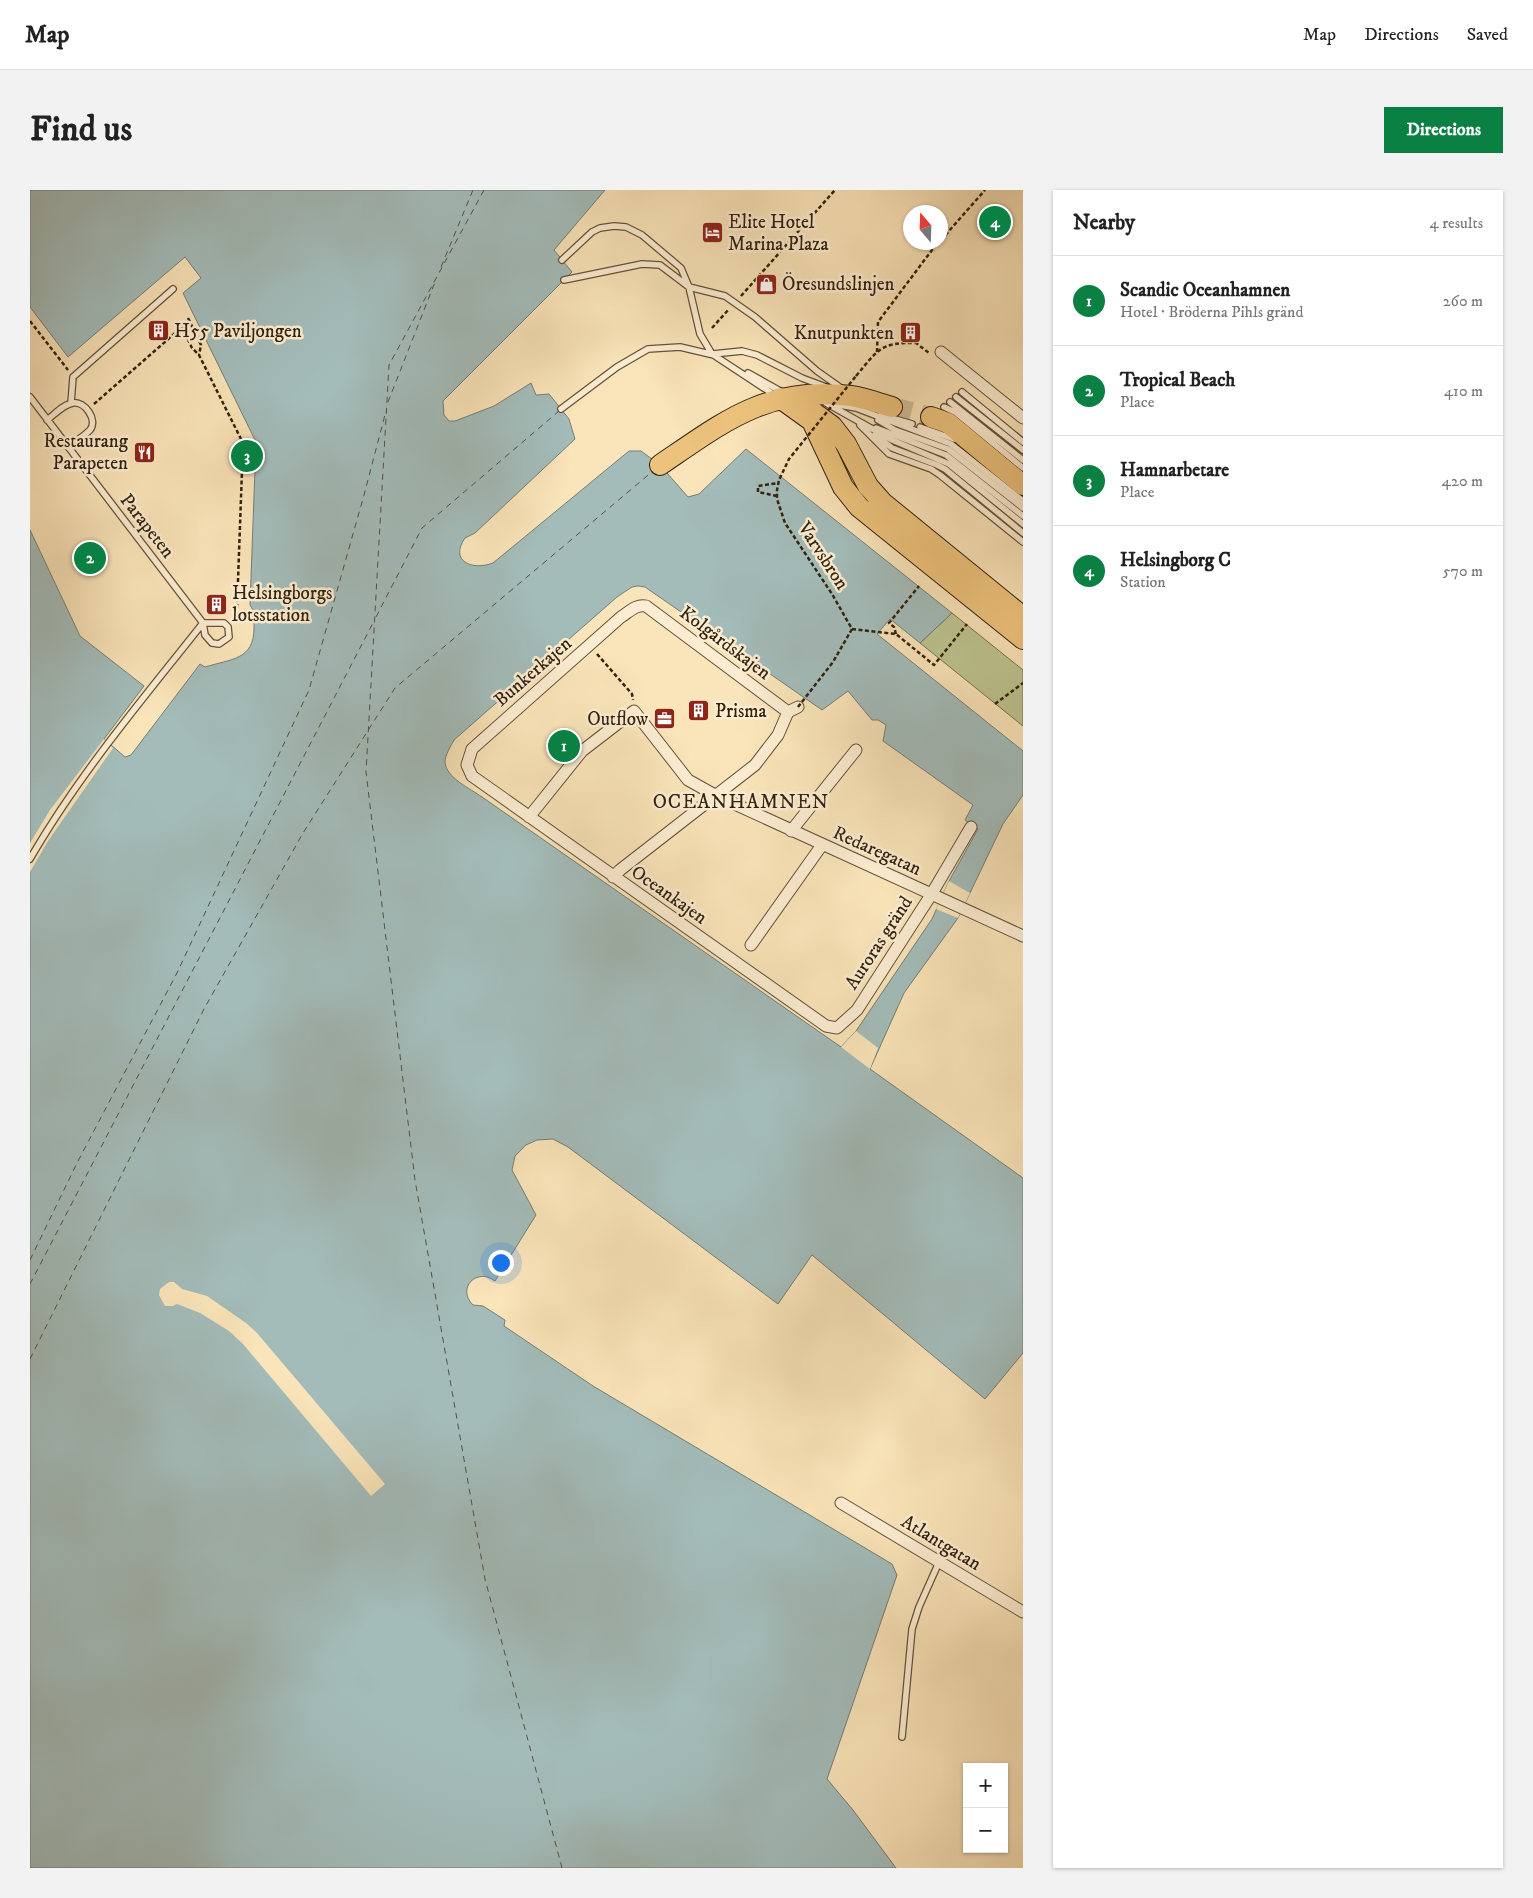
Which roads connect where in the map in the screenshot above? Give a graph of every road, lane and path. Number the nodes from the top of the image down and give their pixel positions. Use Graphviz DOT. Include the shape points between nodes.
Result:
graph roads {
  1 [pos="835,190"];
  2 [pos="985,190"];
  3 [pos="948,231"];
  4 [pos="932,250"];
  5 [pos="562,260"];
  6 [pos="564,280"];
  7 [pos="689,286"];
  8 [pos="173,289"];
  9 [pos="737,300"];
  10 [pos="732,305"];
  11 [pos="188,318"];
  12 [pos="30,321"];
  13 [pos="712,328"];
  14 [pos="942,352"];
  15 [pos="712,354"];
  16 [pos="199,355"];
  17 [pos="73,377"];
  18 [pos="962,392"];
  19 [pos="30,397"];
  20 [pos="791,397"];
  21 [pos="956,397"];
  22 [pos="858,399"];
  23 [pos="884,400"];
  24 [pos="950,402"];
  25 [pos="71,403"];
  26 [pos="831,404"];
  27 [pos="561,409"];
  28 [pos="87,410"];
  29 [pos="933,416"];
  30 [pos="854,418"];
  31 [pos="1023,418"];
  32 [pos="48,420"];
  33 [pos="912,424"];
  34 [pos="834,440"];
  35 [pos="1023,442"];
  36 [pos="68,447"];
  37 [pos="1023,450"];
  38 [pos="843,453"];
  39 [pos="1023,460"];
  40 [pos="660,465"];
  41 [pos="1023,468"];
  42 [pos="852,470"];
  43 [pos="1023,477"];
  44 [pos="778,482"];
  45 [pos="1023,485"];
  46 [pos="852,488"];
  47 [pos="1023,493"];
  48 [pos="857,494"];
  49 [pos="777,496"];
  50 [pos="1023,501"];
  51 [pos="868,505"];
  52 [pos="1023,508"];
  53 [pos="1023,516"];
  54 [pos="1023,524"];
  55 [pos="1023,533"];
  56 [pos="1023,542"];
  57 [pos="919,586"];
  58 [pos="630,610"];
  59 [pos="1023,618"];
  60 [pos="203,623"];
  61 [pos="1023,623"];
  62 [pos="967,624"];
  63 [pos="228,627"];
  64 [pos="852,629"];
  65 [pos="1023,632"];
  66 [pos="896,634"];
  67 [pos="1023,639"];
  68 [pos="589,646"];
  69 [pos="1023,683"];
  70 [pos="995,704"];
  71 [pos="793,710"];
  72 [pos="634,711"];
  73 [pos="856,750"];
  74 [pos="467,765"];
  75 [pos="714,795"];
  76 [pos="529,817"];
  77 [pos="971,827"];
  78 [pos="792,831"];
  79 [pos="822,845"];
  80 [pos="30,858"];
  81 [pos="616,873"];
  82 [pos="936,897"];
  83 [pos="1023,936"];
  84 [pos="750,945"];
  85 [pos="857,1010"];
  86 [pos="841,1503"];
  87 [pos="939,1562"];
  88 [pos="1023,1612"];
  89 [pos="902,1736"];
  1 -- 9 [label="path"];
  2 -- 3 [label="path"];
  4 -- 44 [label="path, Varvsbron, bridge" via="878,322 877,352 789,459"];
  5 -- 7 [label="lane" via="592,232 600,228 626,227 642,235 681,268"];
  6 -- 7 [label="lane" via="652,264 666,268"];
  7 -- 15 [label="lane" via="700,334"];
  7 -- 22 [label="lane" via="725,296 754,316 817,371"];
  8 -- 17 [label="lane"];
  10 -- 13 [label="path"];
  11 -- 16 [label="path" via="201,345"];
  12 -- 17 [label="path"];
  14 -- 31 [label="street"];
  15 -- 20 [label="lane"];
  15 -- 20 [label="lane"];
  15 -- 22 [label="lane" via="742,351 757,355 802,378"];
  15 -- 27 [label="lane" via="680,347 648,350 616,367"];
  16 -- 28 [label="path" via="182,327"];
  16 -- 63 [label="path" via="243,443 236,617"];
  17 -- 25 [label="lane"];
  18 -- 35 [label="lane"];
  19 -- 32 [label="lane, Parapeten"];
  20 -- 22 [label="highway"];
  20 -- 26 [label="lane"];
  20 -- 40 [label="highway" via="728,420"];
  20 -- 59 [label="highway" via="832,426 846,444 868,486 883,503"];
  20 -- 67 [label="highway" via="818,425 843,487 859,507"];
  21 -- 37 [label="lane"];
  22 -- 23 [label="highway"];
  22 -- 26 [label="lane"];
  22 -- 33 [label="lane"];
  22 -- 50 [label="lane" via="951,444"];
  22 -- 52 [label="lane" via="895,430 948,449"];
  24 -- 39 [label="lane"];
  25 -- 28 [label="lane" via="78,402"];
  25 -- 32 [label="lane"];
  26 -- 30 [label="lane"];
  28 -- 36 [label="lane" via="92,415 90,429"];
  29 -- 41 [label="lane" via="955,412"];
  29 -- 43 [label="lane" via="951,418"];
  29 -- 45 [label="highway" via="948,423"];
  29 -- 47 [label="lane" via="952,437"];
  30 -- 53 [label="lane" via="946,455"];
  30 -- 54 [label="lane" via="892,440 949,464"];
  30 -- 55 [label="lane" via="892,448 945,470"];
  30 -- 56 [label="lane" via="889,454 931,469"];
  32 -- 36 [label="lane, Parapeten"];
  34 -- 38 [label="lane"];
  36 -- 60 [label="lane, Parapeten"];
  42 -- 61 [label="lane" via="864,489 881,506"];
  44 -- 49 [label="path, Varvsbron, bridge"];
  44 -- 49 [label="path" via="758,486 758,492"];
  46 -- 48 [label="lane"];
  49 -- 64 [label="path, Varvsbron, bridge" via="785,523"];
  51 -- 65 [label="lane"];
  57 -- 66 [label="path" via="889,622"];
  58 -- 68 [label="street, Bunkerkajen"];
  58 -- 71 [label="street, Kolgårdskajen" via="646,606"];
  60 -- 63 [label="lane" via="219,622"];
  60 -- 63 [label="lane, Parapeten" via="205,635 212,643 226,640 230,632"];
  60 -- 80 [label="lane" via="102,752 50,824"];
  62 -- 66 [label="path" via="934,665"];
  64 -- 66 [label="path"];
  64 -- 71 [label="path, bridge" via="833,662"];
  68 -- 72 [label="path" via="632,694"];
  68 -- 74 [label="street, Bunkerkajen" via="472,749"];
  69 -- 70 [label="path"];
  71 -- 75 [label="street" via="778,736 754,765"];
  72 -- 75 [label="street, Redaregatan" via="688,780"];
  72 -- 76 [label="street" via="582,751"];
  73 -- 78 [label="street"];
  74 -- 76 [label="street, Oceankajen" via="472,776"];
  75 -- 78 [label="street, Redaregatan"];
  75 -- 81 [label="street"];
  76 -- 81 [label="street, Oceankajen"];
  77 -- 82 [label="street, Auroras gränd"];
  78 -- 79 [label="street, Redaregatan"];
  79 -- 82 [label="street, Redaregatan"];
  79 -- 84 [label="street"];
  81 -- 85 [label="street, Oceankajen" via="826,1026 837,1028"];
  82 -- 83 [label="street, Redaregatan"];
  82 -- 85 [label="street, Auroras gränd"];
  86 -- 87 [label="street, Atlantgatan"];
  87 -- 88 [label="street, Atlantgatan"];
  87 -- 89 [label="lane" via="912,1629"];
}
